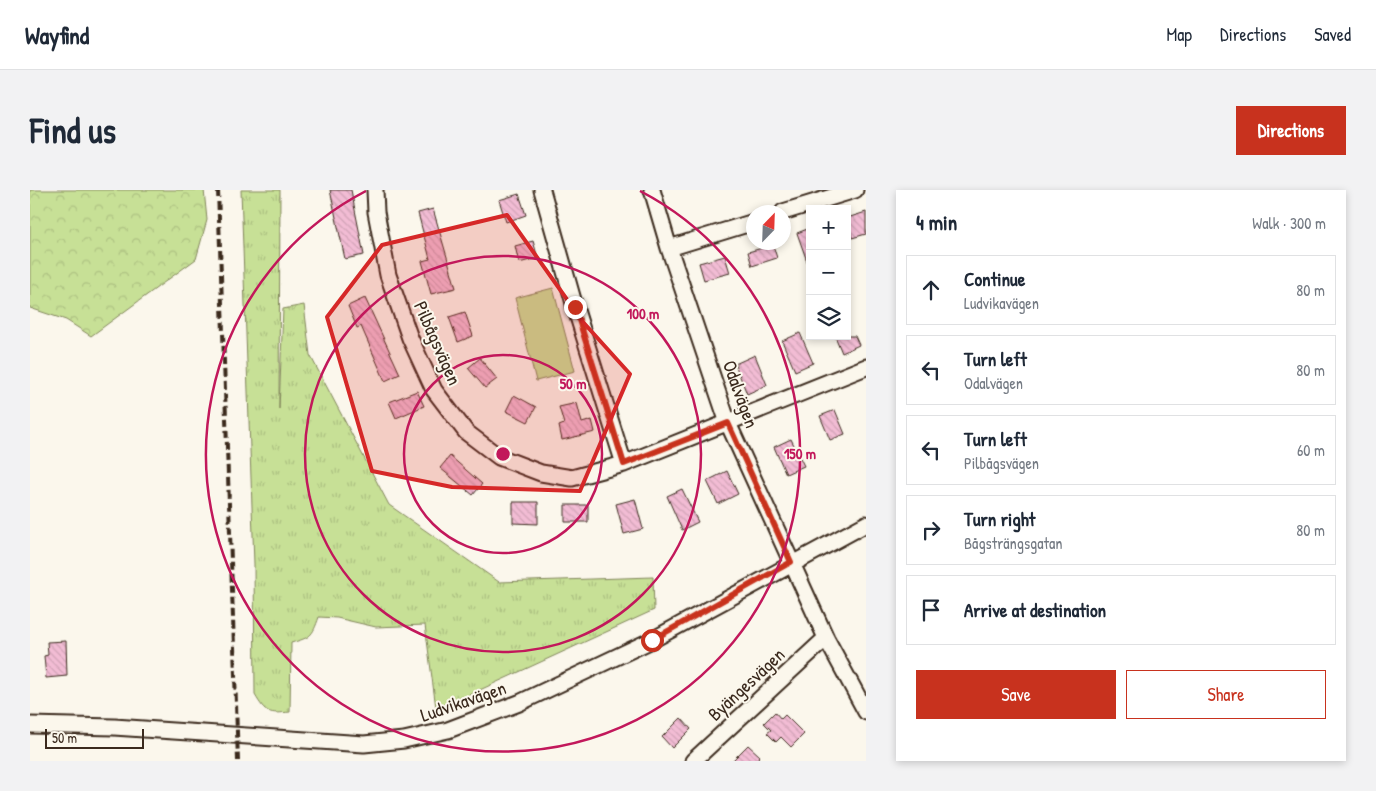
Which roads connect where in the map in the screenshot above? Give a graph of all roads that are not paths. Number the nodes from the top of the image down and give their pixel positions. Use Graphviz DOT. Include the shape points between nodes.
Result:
graph roads {
  1 [pos="375,190"];
  2 [pos="542,190"];
  3 [pos="652,190"];
  4 [pos="855,190"];
  5 [pos="791,210"];
  6 [pos="746,224"];
  7 [pos="669,248"];
  8 [pos="866,367"];
  9 [pos="728,423"];
  10 [pos="624,464"];
  11 [pos="866,524"];
  12 [pos="791,562"];
  13 [pos="826,638"];
  14 [pos="861,690"];
  15 [pos="866,712"];
  16 [pos="30,726"];
  17 [pos="693,761"];
  1 -- 10 [label="street, Pilbågsvägen" via="388,275 410,338 434,390 466,432 500,457 540,473 572,478"];
  2 -- 10 [label="street"];
  3 -- 7 [label="street, Odalvägen"];
  4 -- 5 [label="street"];
  6 -- 7 [label="street"];
  7 -- 9 [label="street, Odalvägen"];
  8 -- 9 [label="street, Pilbågsvägen"];
  9 -- 10 [label="street, Pilbågsvägen"];
  9 -- 12 [label="street, Odalvägen"];
  11 -- 12 [label="street, Ludvikavägen"];
  12 -- 13 [label="street, Odalvägen"];
  12 -- 16 [label="street, Ludvikavägen" via="644,644 519,703 448,730 404,740 364,744 114,727"];
  13 -- 14 [label="street, Odalvägen"];
  13 -- 17 [label="street, Byängesvägen"];
  14 -- 15 [label="street, Odalvägen"];
}
